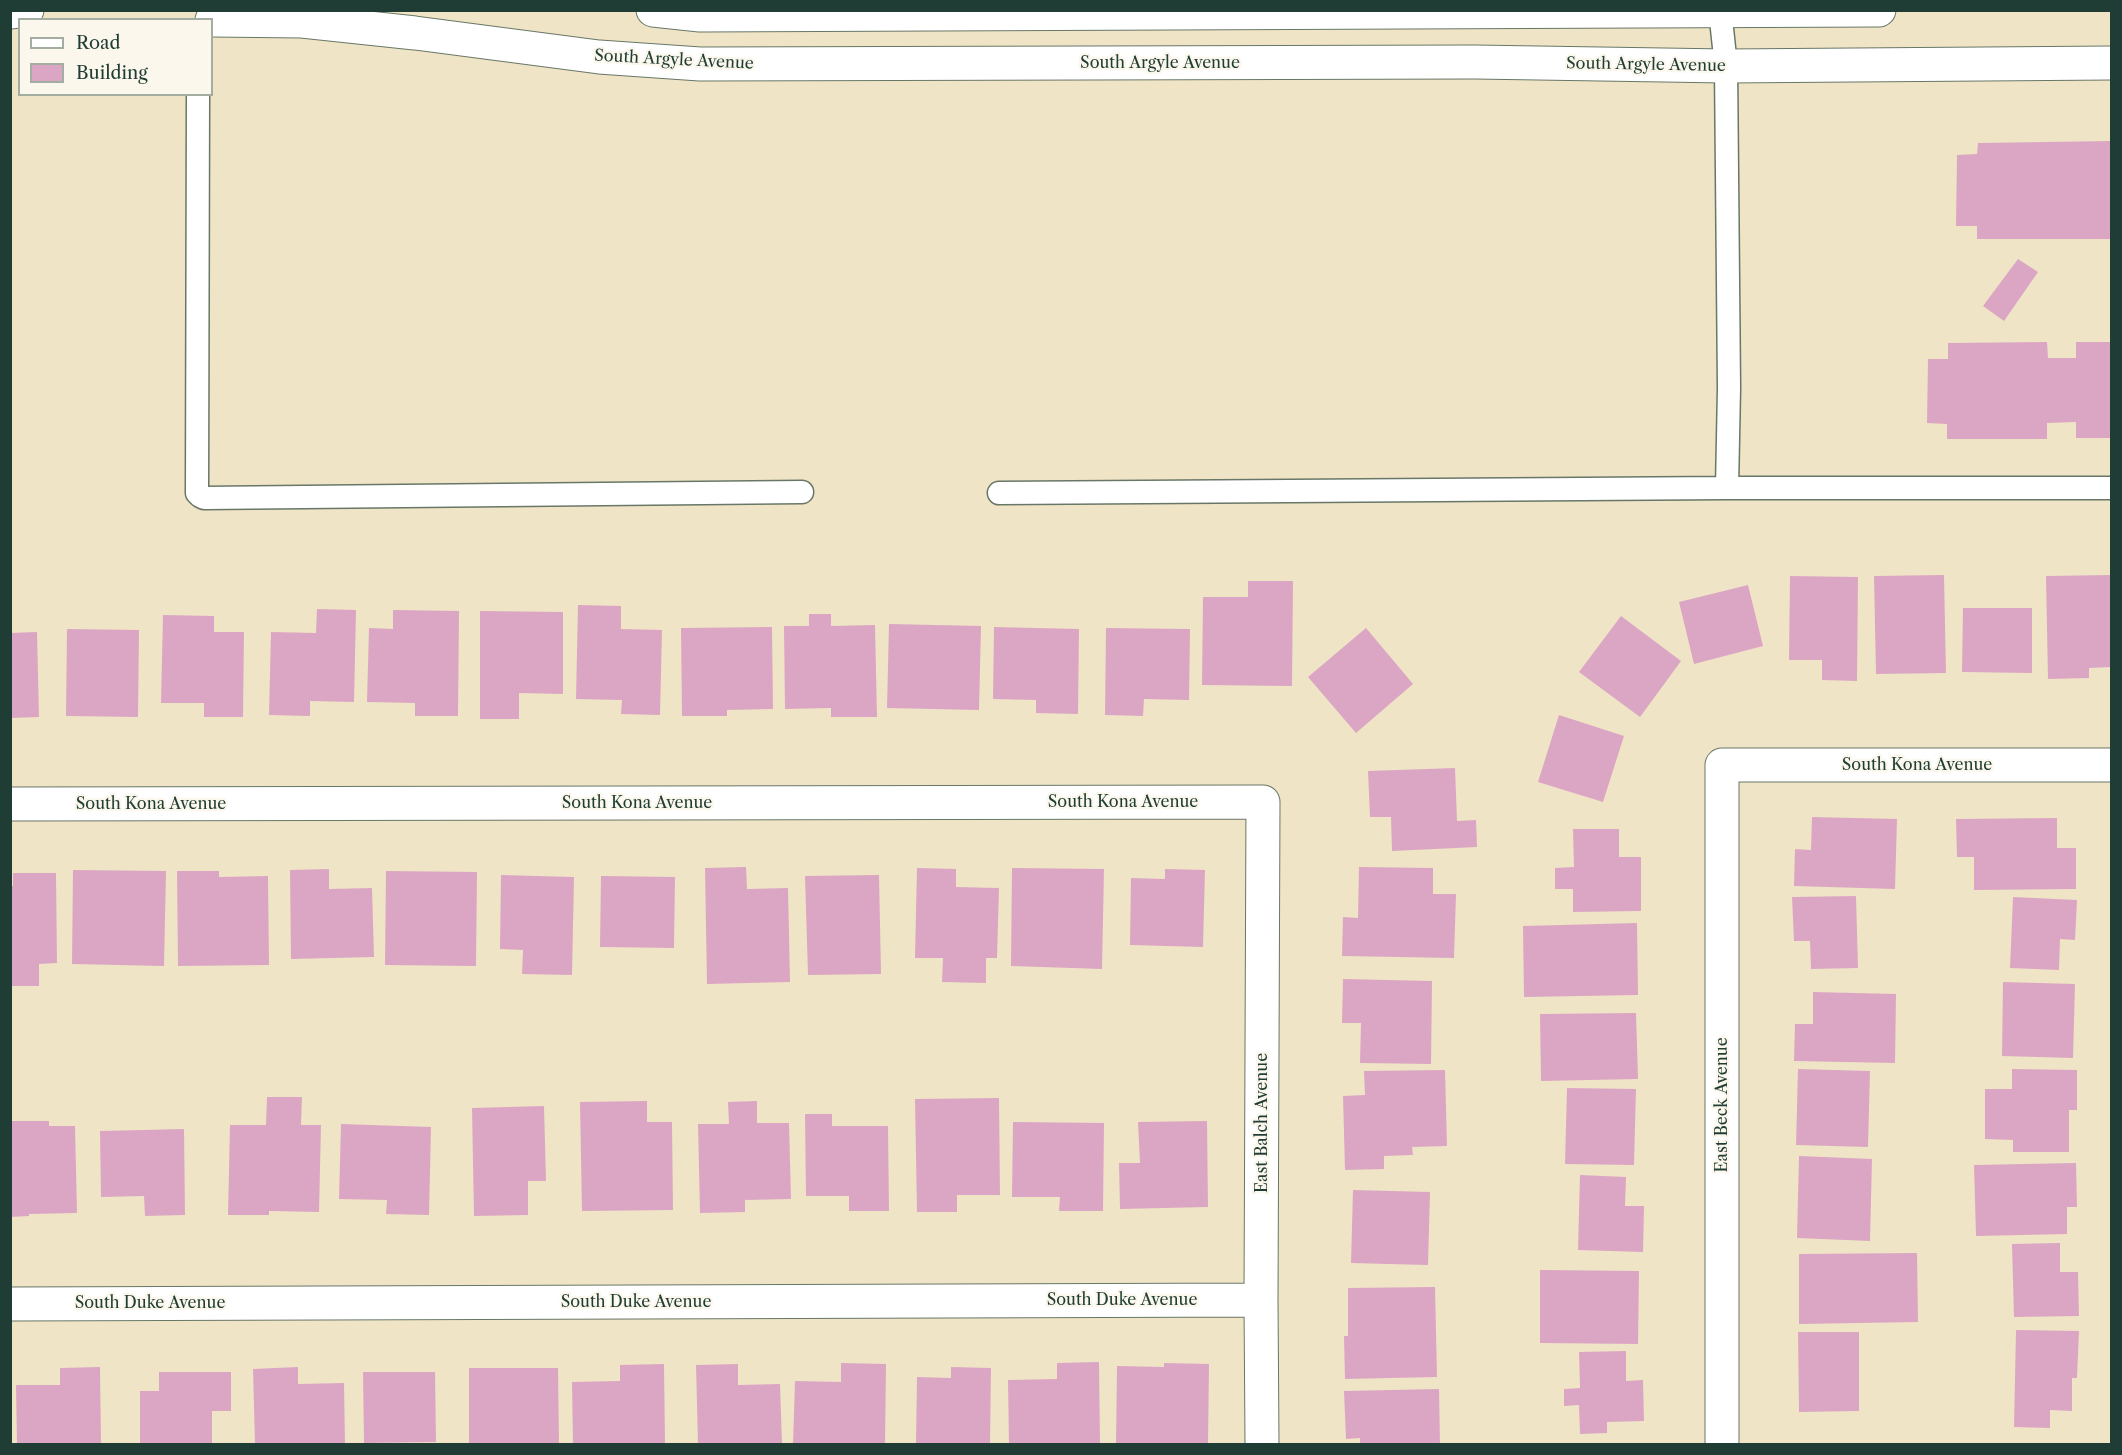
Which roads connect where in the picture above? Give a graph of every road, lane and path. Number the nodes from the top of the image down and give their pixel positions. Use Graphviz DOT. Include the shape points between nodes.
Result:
graph roads {
  1 [pos="27,10"];
  2 [pos="653,10"];
  3 [pos="1880,10"];
  4 [pos="1474,11"];
  5 [pos="1720,11"];
  6 [pos="10,12"];
  7 [pos="213,20"];
  8 [pos="1474,62"];
  9 [pos="2112,63"];
  10 [pos="1726,66"];
  11 [pos="198,96"];
  12 [pos="1727,488"];
  13 [pos="2112,488"];
  14 [pos="802,492"];
  15 [pos="999,493"];
  16 [pos="1722,765"];
  17 [pos="2112,765"];
  18 [pos="1263,802"];
  19 [pos="10,804"];
  20 [pos="1261,1300"];
  21 [pos="10,1304"];
  22 [pos="1262,1444"];
  23 [pos="1722,1444"];
  1 -- 6 [label="street"];
  2 -- 4 [label="street" via="700,15"];
  3 -- 5 [label="street"];
  4 -- 5 [label="street"];
  4 -- 8 [label="street"];
  5 -- 10 [label="lane"];
  7 -- 8 [label="street, South Argyle Avenue" via="302,21 599,57 700,64"];
  8 -- 10 [label="street, South Argyle Avenue"];
  9 -- 10 [label="street, South Argyle Avenue"];
  10 -- 12 [label="lane"];
  11 -- 14 [label="lane" via="200,496"];
  12 -- 13 [label="lane"];
  12 -- 15 [label="lane"];
  16 -- 17 [label="street, South Kona Avenue"];
  16 -- 23 [label="street, East Beck Avenue"];
  18 -- 19 [label="street, South Kona Avenue"];
  18 -- 20 [label="street, East Balch Avenue"];
  20 -- 21 [label="street, South Duke Avenue"];
  20 -- 22 [label="street, East Balch Avenue"];
}
